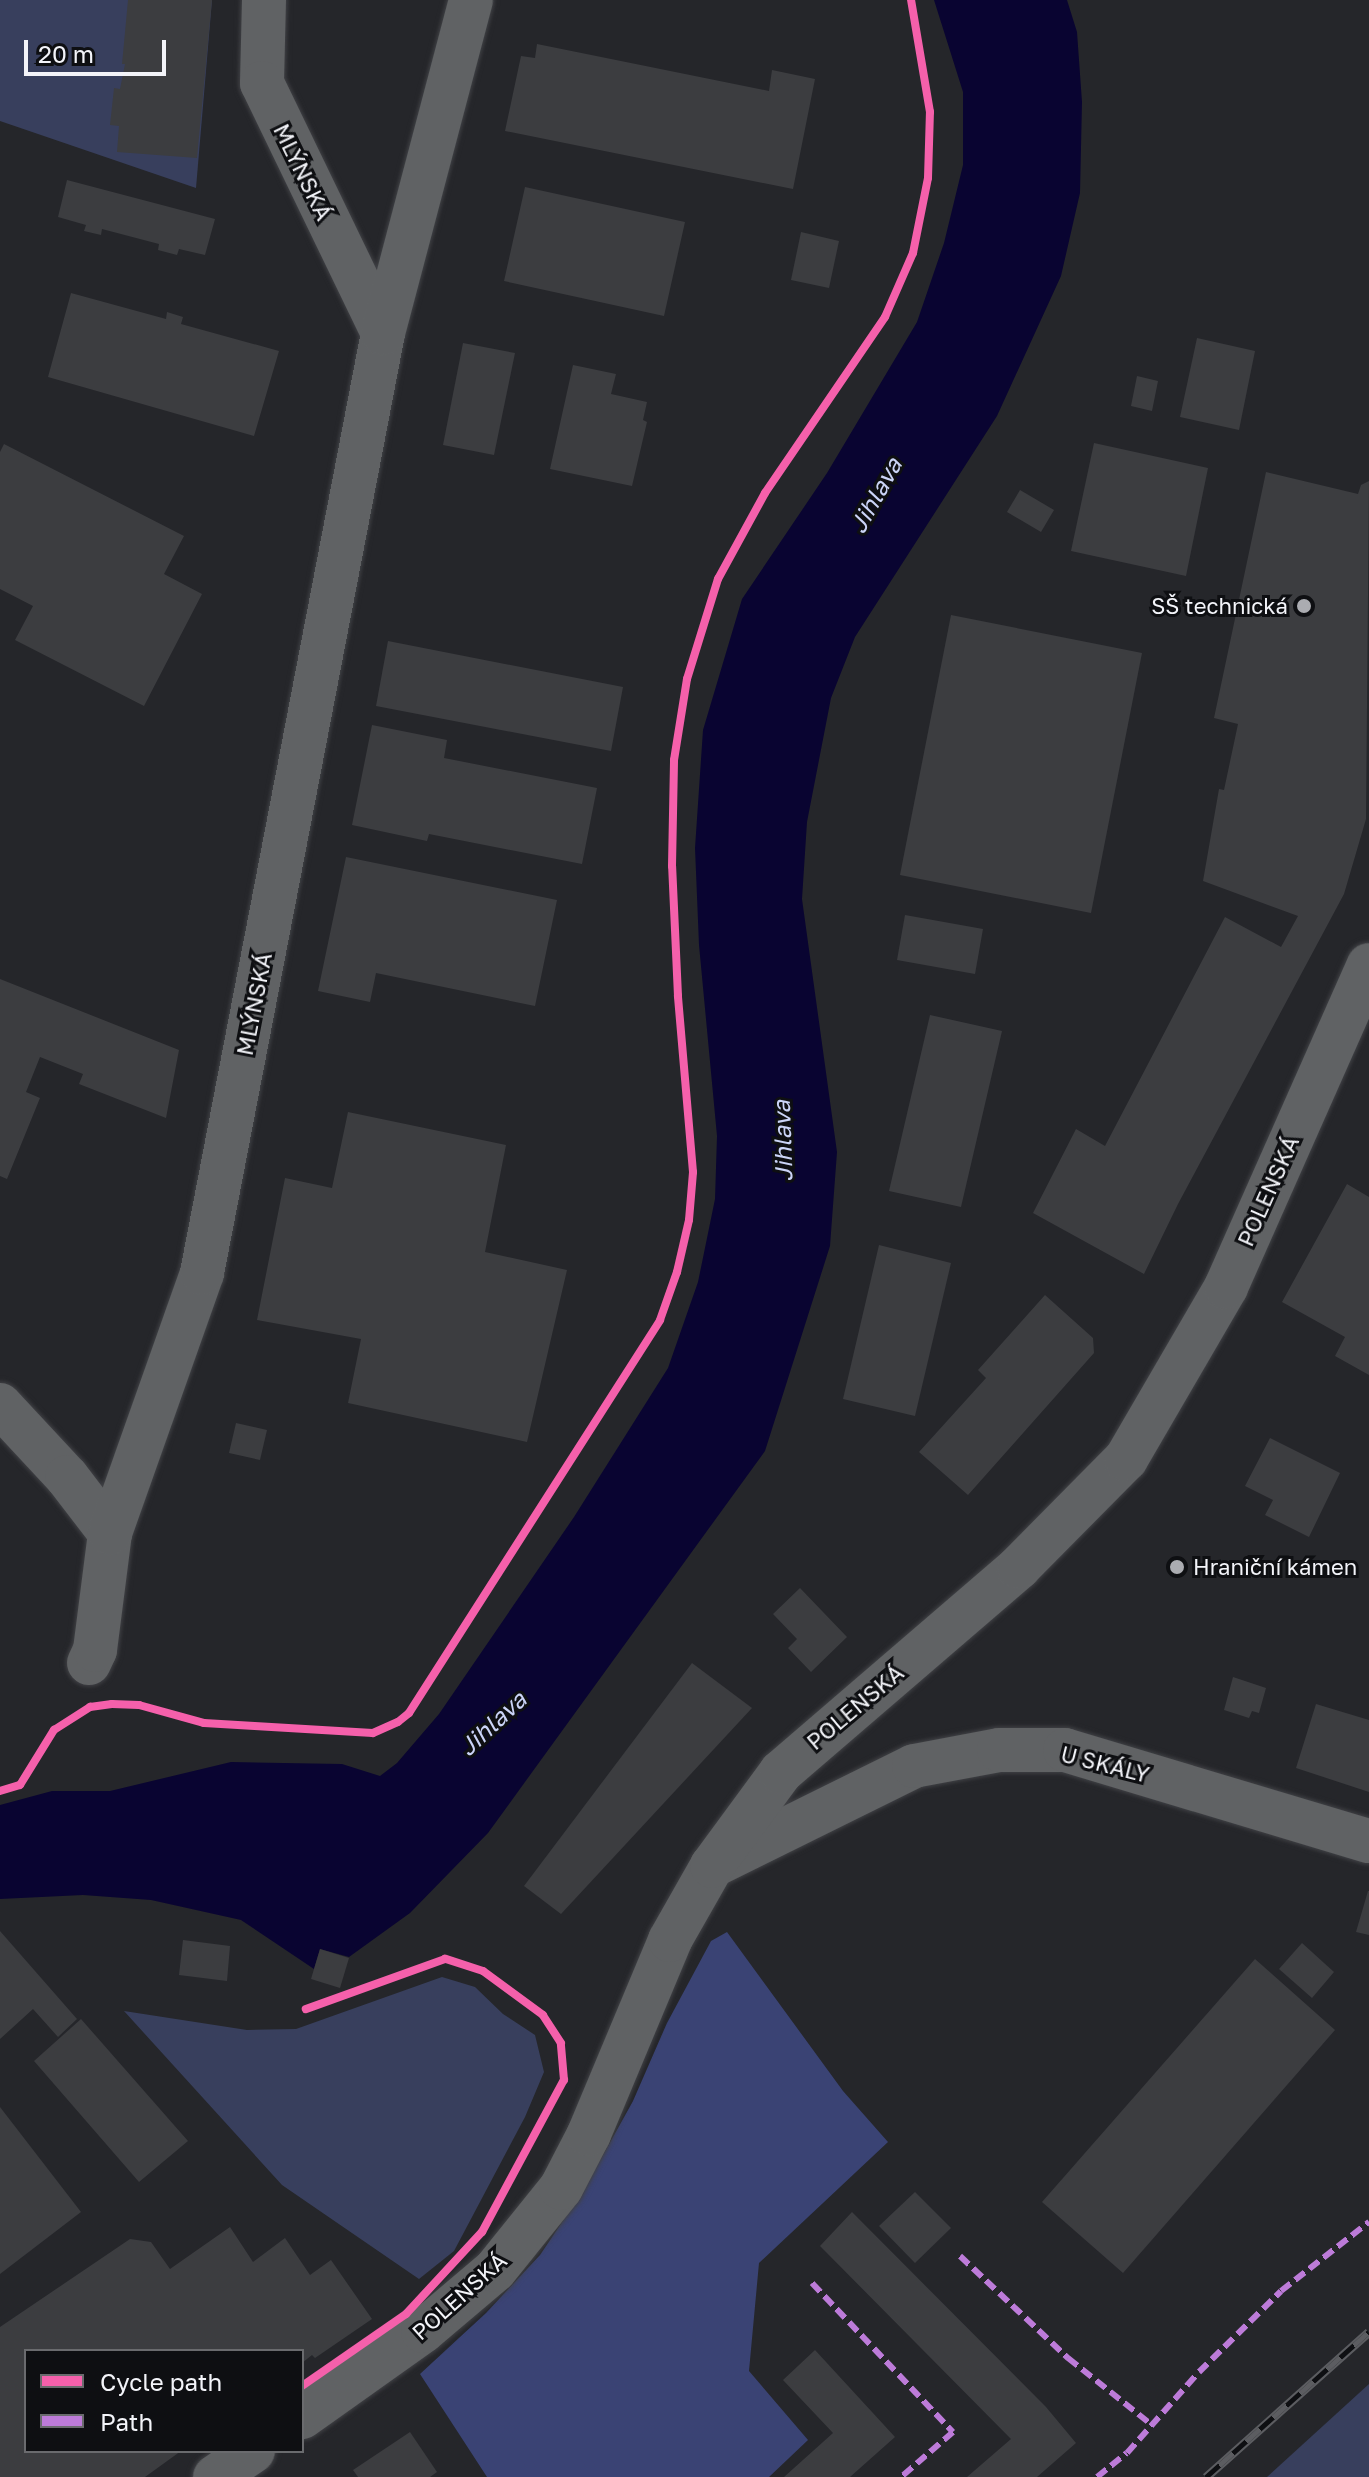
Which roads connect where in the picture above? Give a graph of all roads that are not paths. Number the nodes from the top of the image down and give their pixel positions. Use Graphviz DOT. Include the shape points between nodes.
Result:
graph roads {
  1 [pos="264,0"];
  2 [pos="471,0"];
  3 [pos="383,333"];
  4 [pos="1369,965"];
  5 [pos="0,1405"];
  6 [pos="110,1533"];
  7 [pos="89,1663"];
  8 [pos="1369,1841"];
  9 [pos="712,1866"];
  10 [pos="304,2416"];
  11 [pos="250,2453"];
  12 [pos="215,2477"];
  1 -- 3 [label="street, MLÝNSKÁ" via="262,83"];
  2 -- 3 [label="street, MLÝNSKÁ"];
  3 -- 6 [label="street, MLÝNSKÁ" via="202,1273"];
  4 -- 9 [label="street, POLENSKÁ" via="1226,1287 1126,1459 1019,1567 781,1772"];
  5 -- 6 [label="street"];
  6 -- 7 [label="street, MLÝNSKÁ"];
  8 -- 9 [label="street, U SKÁLY" via="1065,1750 999,1750 914,1766"];
  9 -- 10 [label="street, POLENSKÁ" via="670,1940 561,2188 495,2270 423,2331"];
  11 -- 12 [label="street"];
}
